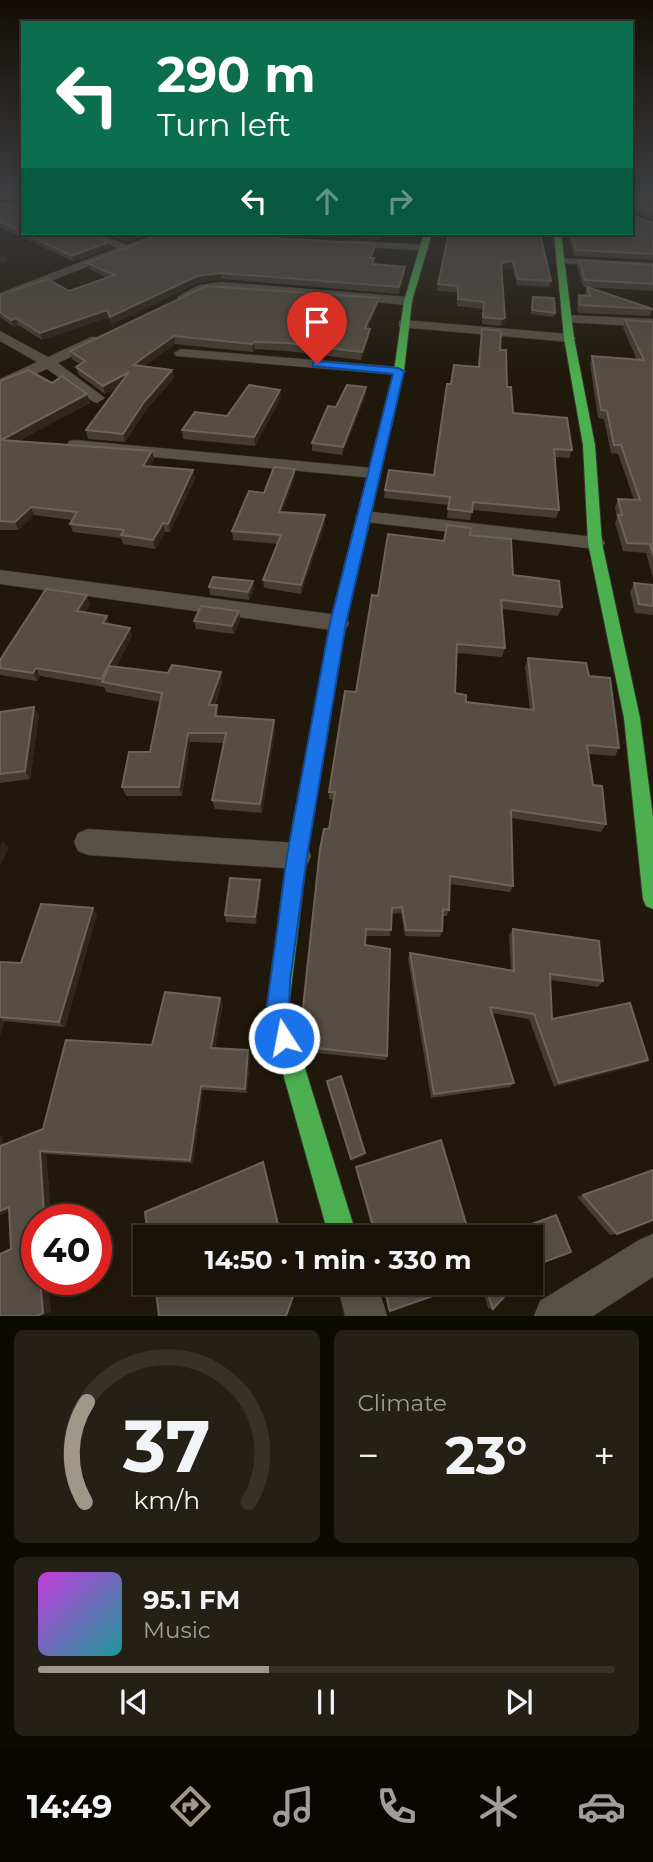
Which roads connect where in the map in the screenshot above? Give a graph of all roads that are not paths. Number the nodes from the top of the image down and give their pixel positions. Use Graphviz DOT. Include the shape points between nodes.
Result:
graph roads {
  1 [pos="115,251"];
  2 [pos="423,251"];
  3 [pos="560,251"];
  4 [pos="561,261"];
  5 [pos="653,266"];
  6 [pos="0,297"];
  7 [pos="408,301"];
  8 [pos="173,303"];
  9 [pos="568,319"];
  10 [pos="653,323"];
  11 [pos="404,324"];
  12 [pos="109,334"];
  13 [pos="0,335"];
  14 [pos="569,338"];
  15 [pos="181,353"];
  16 [pos="47,362"];
  17 [pos="398,371"];
  18 [pos="0,385"];
  19 [pos="97,398"];
  20 [pos="75,445"];
  21 [pos="373,473"];
  22 [pos="364,517"];
  23 [pos="594,543"];
  24 [pos="0,577"];
  25 [pos="338,623"];
  26 [pos="88,842"];
  27 [pos="297,856"];
  28 [pos="653,899"];
  29 [pos="339,1225"];
  30 [pos="653,1254"];
  31 [pos="360,1295"];
  32 [pos="366,1316"];
  33 [pos="555,1316"];
  1 -- 6 [label="street"];
  2 -- 7 [label="street"];
  3 -- 4 [label="street"];
  4 -- 5 [label="street"];
  4 -- 9 [label="street"];
  7 -- 8 [label="street" via="222,286 203,288"];
  7 -- 11 [label="street"];
  9 -- 10 [label="street"];
  9 -- 14 [label="street"];
  11 -- 14 [label="street"];
  11 -- 17 [label="street"];
  12 -- 16 [label="street"];
  13 -- 16 [label="street"];
  14 -- 23 [label="street" via="589,445"];
  15 -- 17 [label="street"];
  16 -- 18 [label="street"];
  16 -- 19 [label="street"];
  17 -- 21 [label="street"];
  20 -- 21 [label="street"];
  21 -- 22 [label="street"];
  22 -- 23 [label="street"];
  22 -- 25 [label="street"];
  23 -- 28 [label="street" via="632,718"];
  24 -- 25 [label="street"];
  25 -- 27 [label="street"];
  26 -- 27 [label="street"];
  27 -- 29 [label="street" via="277,1013"];
  30 -- 33 [label="street"];
  31 -- 32 [label="street"];
}
